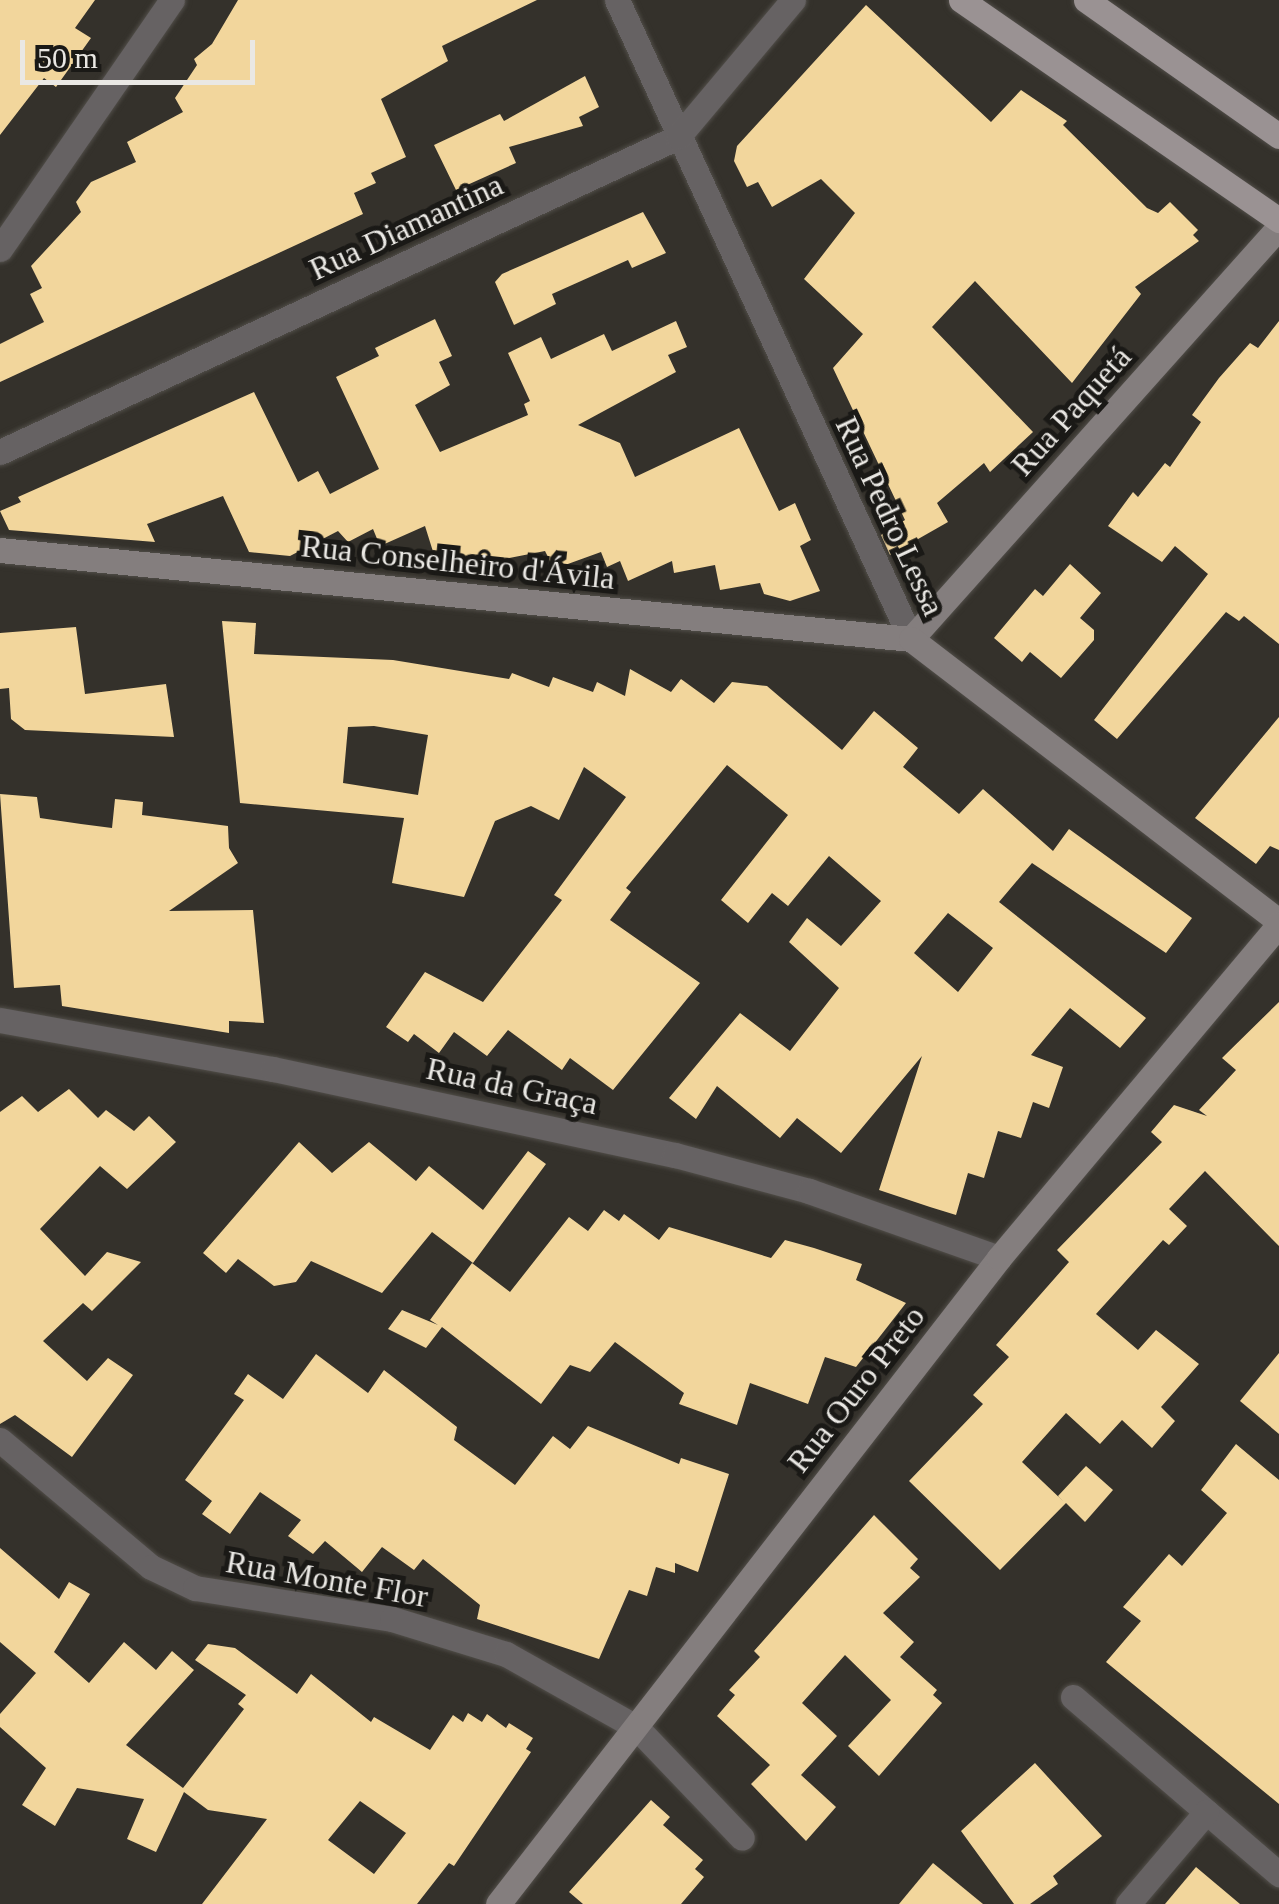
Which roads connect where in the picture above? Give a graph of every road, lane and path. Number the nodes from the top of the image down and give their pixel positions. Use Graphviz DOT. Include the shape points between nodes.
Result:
graph roads {
  1 [pos="172,0"];
  2 [pos="616,0"];
  3 [pos="793,0"];
  4 [pos="961,0"];
  5 [pos="1086,0"];
  6 [pos="678,136"];
  7 [pos="1279,136"];
  8 [pos="1279,224"];
  9 [pos="0,249"];
  10 [pos="0,452"];
  11 [pos="0,550"];
  12 [pos="910,639"];
  13 [pos="1279,923"];
  14 [pos="0,1020"];
  15 [pos="999,1258"];
  16 [pos="0,1440"];
  17 [pos="1073,1697"];
  18 [pos="636,1727"];
  19 [pos="1206,1812"];
  20 [pos="742,1838"];
  21 [pos="1279,1874"];
  22 [pos="498,1904"];
  23 [pos="1128,1904"];
  1 -- 9 [label="street"];
  2 -- 6 [label="street, Rua Pedro Lessa"];
  3 -- 6 [label="street, Rua Diamantina"];
  4 -- 8 [label="main road"];
  5 -- 7 [label="main road"];
  6 -- 10 [label="street, Rua Diamantina"];
  6 -- 12 [label="street, Rua Pedro Lessa"];
  8 -- 12 [label="street, Rua Paquetá"];
  11 -- 12 [label="street, Rua Conselheiro d'Ávila"];
  12 -- 13 [label="street, Rua Pedro Lessa"];
  13 -- 15 [label="street, Rua Ouro Preto"];
  14 -- 15 [label="street, Rua da Graça" via="274,1069 675,1155 809,1191"];
  15 -- 18 [label="street, Rua Ouro Preto"];
  16 -- 18 [label="street, Rua Monte Flor" via="150,1566 195,1588 448,1634 506,1654"];
  17 -- 19 [label="street"];
  18 -- 20 [label="street, Rua Monte Flor"];
  18 -- 22 [label="street, Rua Ouro Preto"];
  19 -- 21 [label="street"];
  19 -- 23 [label="street"];
}
